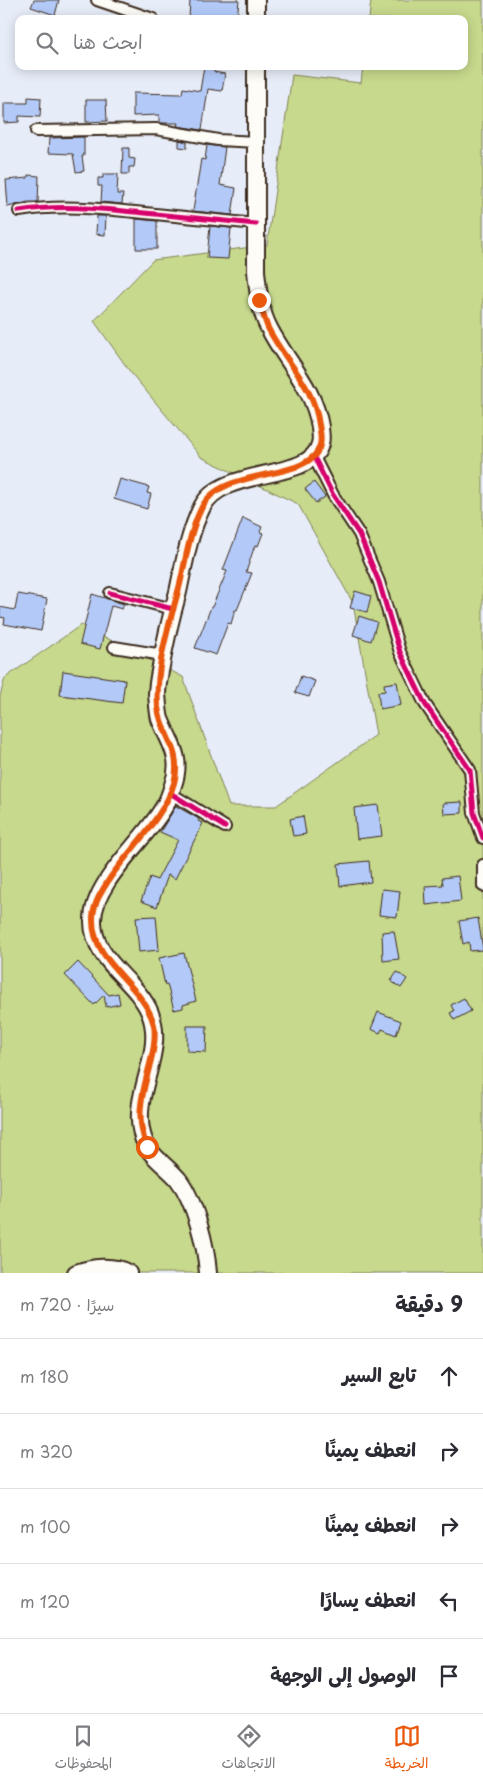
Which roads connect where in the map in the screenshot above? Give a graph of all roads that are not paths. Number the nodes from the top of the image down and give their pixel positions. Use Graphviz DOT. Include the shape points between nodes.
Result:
graph roads {
  1 [pos="97,0"];
  2 [pos="256,0"];
  3 [pos="141,15"];
  4 [pos="256,15"];
  5 [pos="256,70"];
  6 [pos="36,131"];
  7 [pos="257,142"];
  8 [pos="19,211"];
  9 [pos="256,224"];
  10 [pos="314,457"];
  11 [pos="110,593"];
  12 [pos="173,609"];
  13 [pos="114,647"];
  14 [pos="163,655"];
  15 [pos="170,793"];
  16 [pos="225,827"];
  17 [pos="483,838"];
  18 [pos="483,864"];
  19 [pos="483,886"];
  20 [pos="76,1273"];
  21 [pos="128,1273"];
  22 [pos="208,1273"];
  1 -- 3 [label="street"];
  2 -- 4 [label="main road"];
  5 -- 7 [label="main road"];
  6 -- 7 [label="street" via="156,129 218,140"];
  7 -- 9 [label="main road"];
  8 -- 9 [label="street" via="33,208 92,209"];
  9 -- 10 [label="main road" via="259,300 268,328 306,386 318,413 321,437"];
  10 -- 12 [label="main road" via="303,465 219,488 208,497 190,540"];
  10 -- 17 [label="street" via="333,495 359,534 379,582 400,652 425,704 470,770 474,813"];
  11 -- 12 [label="street"];
  12 -- 14 [label="main road"];
  13 -- 14 [label="street"];
  14 -- 15 [label="main road" via="157,691 159,715 177,762"];
  15 -- 16 [label="street"];
  15 -- 22 [label="main road" via="164,808 100,894 92,917 97,941 111,965 150,1012 155,1040 140,1106 142,1134 160,1164 187,1192 195,1210"];
  18 -- 19 [label="street"];
  20 -- 21 [label="main road" via="110,1268"];
}
